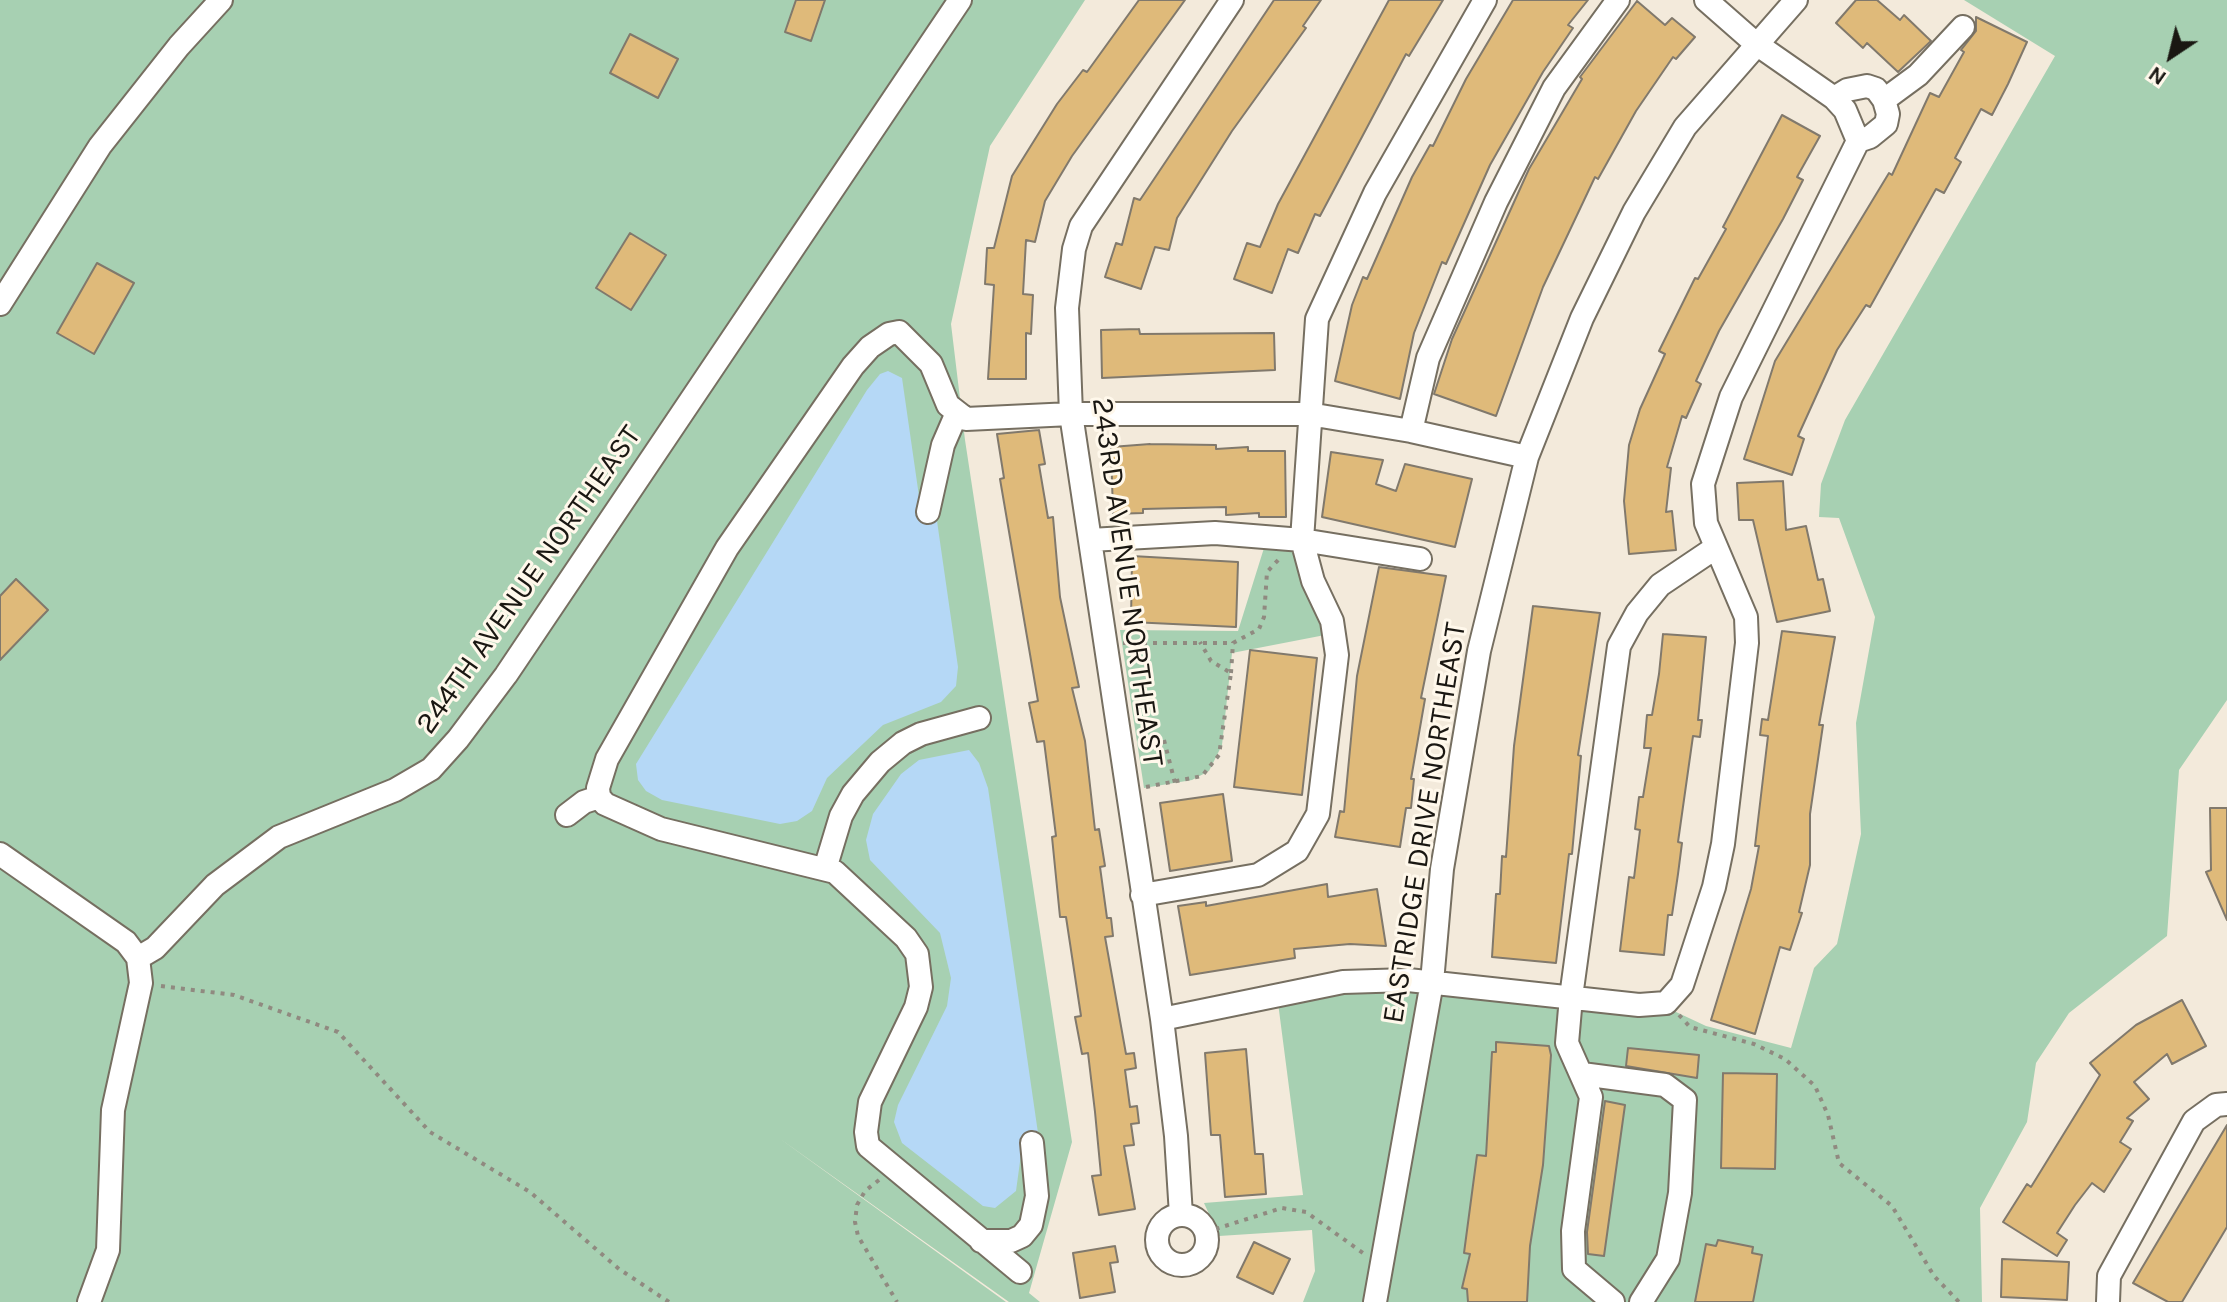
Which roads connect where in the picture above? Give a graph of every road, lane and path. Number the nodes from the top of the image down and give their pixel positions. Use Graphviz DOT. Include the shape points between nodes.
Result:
graph roads {
  1 [pos="221,0"];
  2 [pos="960,0"];
  3 [pos="1232,0"];
  4 [pos="1485,0"];
  5 [pos="1618,0"];
  6 [pos="1706,0"];
  7 [pos="1796,0"];
  8 [pos="1963,27"];
  9 [pos="1755,43"];
  10 [pos="1834,98"];
  11 [pos="1884,100"];
  12 [pos="1858,141"];
  13 [pos="0,304"];
  14 [pos="1071,414"];
  15 [pos="1309,414"];
  16 [pos="956,415"];
  17 [pos="1411,431"];
  18 [pos="1527,457"];
  19 [pos="928,512"];
  20 [pos="1090,540"];
  21 [pos="1296,545"];
  22 [pos="1715,548"];
  23 [pos="1420,559"];
  24 [pos="1200,642"];
  25 [pos="1123,643"];
  26 [pos="1233,643"];
  27 [pos="1231,673"];
  28 [pos="979,718"];
  29 [pos="1164,740"];
  30 [pos="1175,783"];
  31 [pos="1144,788"];
  32 [pos="599,797"];
  33 [pos="567,815"];
  34 [pos="0,854"];
  35 [pos="825,869"];
  36 [pos="1142,895"];
  37 [pos="138,958"];
  38 [pos="1432,982"];
  39 [pos="141,983"];
  40 [pos="1571,997"];
  41 [pos="1672,1008"];
  42 [pos="1162,1019"];
  43 [pos="1582,1074"];
  44 [pos="2227,1104"];
  45 [pos="1032,1143"];
  46 [pos="893,1170"];
  47 [pos="1181,1215"];
  48 [pos="1206,1232"];
  49 [pos="981,1241"];
  50 [pos="1365,1254"];
  51 [pos="1020,1272"];
  52 [pos="89,1302"];
  53 [pos="669,1302"];
  54 [pos="897,1302"];
  55 [pos="1375,1302"];
  56 [pos="1613,1302"];
  57 [pos="1641,1302"];
  58 [pos="1959,1302"];
  59 [pos="2108,1302"];
  1 -- 13 [label="street" via="100,146"];
  2 -- 37 [label="street, 244TH AVENUE NORTHEAST" via="458,739 431,769 395,790 279,837 215,885 155,948"];
  3 -- 14 [label="street, 243RD AVENUE NORTHEAST" via="1081,226 1067,308"];
  4 -- 15 [label="street" via="1382,179 1328,289 1317,319"];
  5 -- 17 [label="street" via="1554,88 1496,202 1428,358"];
  6 -- 9 [label="street"];
  7 -- 9 [label="street, EASTRIDGE DRIVE NORTHEAST"];
  8 -- 11 [label="street" via="1918,75"];
  9 -- 10 [label="street"];
  9 -- 18 [label="street, EASTRIDGE DRIVE NORTHEAST" via="1685,127 1634,212 1582,318"];
  10 -- 11 [label="street" via="1867,86"];
  10 -- 12 [label="street"];
  11 -- 12 [label="street" via="1886,124"];
  12 -- 22 [label="street" via="1731,397 1710,454 1703,505"];
  14 -- 15 [label="street"];
  14 -- 16 [label="street" via="977,420"];
  14 -- 20 [label="street, 243RD AVENUE NORTHEAST"];
  15 -- 17 [label="street"];
  15 -- 21 [label="street"];
  16 -- 19 [label="street" via="943,445"];
  16 -- 32 [label="street" via="931,364 899,332 870,347 727,548 607,759"];
  17 -- 18 [label="street"];
  18 -- 38 [label="street, EASTRIDGE DRIVE NORTHEAST" via="1479,651 1442,869"];
  20 -- 21 [label="street" via="1215,533"];
  20 -- 36 [label="street, 243RD AVENUE NORTHEAST"];
  21 -- 23 [label="street"];
  21 -- 26 [label="path" via="1267,572 1259,629"];
  21 -- 36 [label="street" via="1332,621 1337,655 1323,790 1309,835 1297,851 1258,875"];
  22 -- 40 [label="street" via="1660,585 1619,646"];
  22 -- 41 [label="street" via="1746,617 1747,643 1723,844 1714,887"];
  24 -- 25 [label="path"];
  24 -- 26 [label="path"];
  24 -- 27 [label="path" via="1211,661"];
  26 -- 27 [label="path"];
  27 -- 30 [label="path" via="1219,755 1202,776"];
  28 -- 35 [label="street" via="921,734 880,762 841,816"];
  29 -- 30 [label="path"];
  30 -- 31 [label="path"];
  32 -- 33 [label="street"];
  32 -- 35 [label="street" via="661,829"];
  34 -- 37 [label="street" via="126,942"];
  35 -- 46 [label="street" via="848,881 917,954 921,987 916,1007 870,1102 867,1120 868,1146"];
  36 -- 42 [label="street, 243RD AVENUE NORTHEAST"];
  37 -- 39 [label="street"];
  38 -- 40 [label="street"];
  38 -- 42 [label="street" via="1343,982"];
  38 -- 55 [label="street, EASTRIDGE DRIVE NORTHEAST"];
  39 -- 52 [label="street" via="113,1110 108,1250"];
  39 -- 53 [label="path" via="234,995 338,1032 430,1132 530,1192 619,1269"];
  40 -- 41 [label="street"];
  40 -- 43 [label="street" via="1567,1043"];
  41 -- 58 [label="path" via="1690,1027 1754,1044 1785,1059 1815,1086 1839,1163 1892,1206 1934,1276"];
  42 -- 47 [label="street, 243RD AVENUE NORTHEAST"];
  43 -- 56 [label="street" via="1591,1097 1573,1231 1574,1269"];
  43 -- 57 [label="street" via="1665,1085 1685,1100 1680,1193 1668,1259"];
  44 -- 59 [label="street" via="2216,1105 2194,1121 2109,1276"];
  45 -- 49 [label="street" via="1037,1196 1031,1225 1011,1241"];
  46 -- 49 [label="street"];
  46 -- 54 [label="path" via="865,1191 855,1222"];
  47 -- 48 [label="street" via="1196,1219"];
  47 -- 48 [label="street" via="1165,1222 1157,1236 1159,1252 1171,1263 1195,1262 1206,1249"];
  48 -- 50 [label="path" via="1282,1208 1306,1212"];
  49 -- 51 [label="street"];
}
